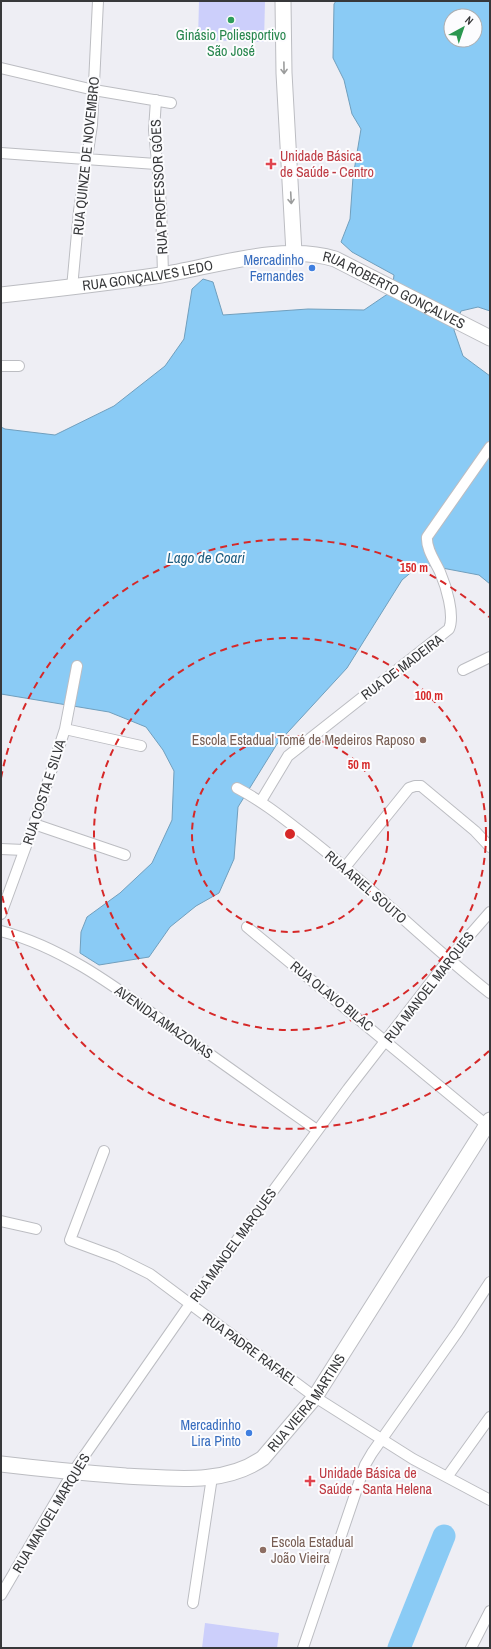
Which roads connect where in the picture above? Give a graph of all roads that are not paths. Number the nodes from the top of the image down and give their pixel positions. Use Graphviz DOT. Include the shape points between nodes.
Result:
graph roads {
  1 [pos="98,1"];
  2 [pos="283,1"];
  3 [pos="1,68"];
  4 [pos="94,90"];
  5 [pos="156,100"];
  6 [pos="171,103"];
  7 [pos="1,153"];
  8 [pos="88,159"];
  9 [pos="156,164"];
  10 [pos="294,253"];
  11 [pos="163,274"];
  12 [pos="72,288"];
  13 [pos="1,295"];
  14 [pos="490,338"];
  15 [pos="1,366"];
  16 [pos="20,366"];
  17 [pos="490,447"];
  18 [pos="490,657"];
  19 [pos="77,666"];
  20 [pos="463,670"];
  21 [pos="65,729"];
  22 [pos="141,746"];
  23 [pos="237,788"];
  24 [pos="261,801"];
  25 [pos="34,824"];
  26 [pos="490,847"];
  27 [pos="1,849"];
  28 [pos="24,850"];
  29 [pos="125,855"];
  30 [pos="346,866"];
  31 [pos="490,912"];
  32 [pos="1,914"];
  33 [pos="247,927"];
  34 [pos="1,931"];
  35 [pos="448,960"];
  36 [pos="490,993"];
  37 [pos="387,1041"];
  38 [pos="489,1125"];
  39 [pos="317,1130"];
  40 [pos="104,1151"];
  41 [pos="1,1221"];
  42 [pos="36,1229"];
  43 [pos="490,1282"];
  44 [pos="190,1304"];
  45 [pos="315,1396"];
  46 [pos="490,1417"];
  47 [pos="382,1439"];
  48 [pos="1,1464"];
  49 [pos="73,1472"];
  50 [pos="212,1477"];
  51 [pos="446,1477"];
  52 [pos="490,1500"];
  53 [pos="1,1595"];
  54 [pos="193,1603"];
  55 [pos="490,1611"];
  56 [pos="303,1648"];
  57 [pos="471,1648"];
  1 -- 4 [label="street, RUA QUINZE DE NOVEMBRO"];
  2 -- 10 [label="main road, one-way" via="284,73"];
  3 -- 4 [label="street"];
  4 -- 5 [label="street"];
  4 -- 8 [label="street, RUA QUINZE DE NOVEMBRO"];
  5 -- 6 [label="street"];
  5 -- 9 [label="street, RUA PROFESSOR GÓES"];
  7 -- 8 [label="street"];
  8 -- 9 [label="street"];
  8 -- 12 [label="street, RUA QUINZE DE NOVEMBRO" via="79,211"];
  9 -- 11 [label="street, RUA PROFESSOR GÓES" via="161,205"];
  10 -- 11 [label="main road, RUA GONÇALVES LEDO"];
  10 -- 14 [label="main road, RUA ROBERTO GONÇALVES" via="320,254 335,258"];
  11 -- 12 [label="main road, RUA GONÇALVES LEDO"];
  12 -- 13 [label="main road, RUA GONÇALVES LEDO"];
  15 -- 16 [label="street"];
  17 -- 24 [label="street, RUA DE MADEIRA" via="427,537 426,544 441,574 450,607 452,617 449,629 288,756"];
  18 -- 20 [label="street"];
  19 -- 21 [label="street, RUA COSTA E SILVA"];
  21 -- 22 [label="street"];
  21 -- 25 [label="street, RUA COSTA E SILVA"];
  23 -- 24 [label="street, RUA ARIEL SOUTO"];
  24 -- 30 [label="street, RUA ARIEL SOUTO"];
  25 -- 28 [label="street, RUA COSTA E SILVA"];
  25 -- 29 [label="street"];
  26 -- 30 [label="street" via="475,831 421,786 415,786 409,788"];
  27 -- 28 [label="street"];
  28 -- 32 [label="street, RUA COSTA E SILVA"];
  30 -- 35 [label="street, RUA ARIEL SOUTO"];
  31 -- 35 [label="street, RUA MANOEL MARQUES"];
  33 -- 37 [label="street, RUA OLAVO BILAC"];
  34 -- 39 [label="street, AVENIDA AMAZONAS" via="22,936 70,958"];
  35 -- 36 [label="street, RUA ARIEL SOUTO"];
  35 -- 37 [label="street, RUA MANOEL MARQUES"];
  37 -- 38 [label="street, RUA OLAVO BILAC"];
  37 -- 39 [label="street, RUA MANOEL MARQUES"];
  38 -- 45 [label="main road, RUA VIEIRA MARTINS"];
  39 -- 44 [label="street, RUA MANOEL MARQUES"];
  40 -- 44 [label="street, RUA PADRE RAFAEL" via="70,1240 116,1257 150,1274"];
  41 -- 42 [label="street"];
  43 -- 47 [label="street"];
  44 -- 45 [label="street, RUA PADRE RAFAEL"];
  44 -- 49 [label="street, RUA MANOEL MARQUES"];
  45 -- 47 [label="street, RUA PADRE RAFAEL"];
  45 -- 50 [label="main road, RUA VIEIRA MARTINS" via="263,1458 253,1466"];
  46 -- 51 [label="street"];
  47 -- 51 [label="street, RUA PADRE RAFAEL" via="413,1460"];
  47 -- 56 [label="street" via="365,1465"];
  48 -- 49 [label="main road, RUA VIEIRA MARTINS"];
  49 -- 50 [label="main road, RUA VIEIRA MARTINS" via="177,1479"];
  49 -- 53 [label="street, RUA MANOEL MARQUES"];
  50 -- 54 [label="street"];
  51 -- 52 [label="street, RUA PADRE RAFAEL"];
  55 -- 57 [label="street"];
}
